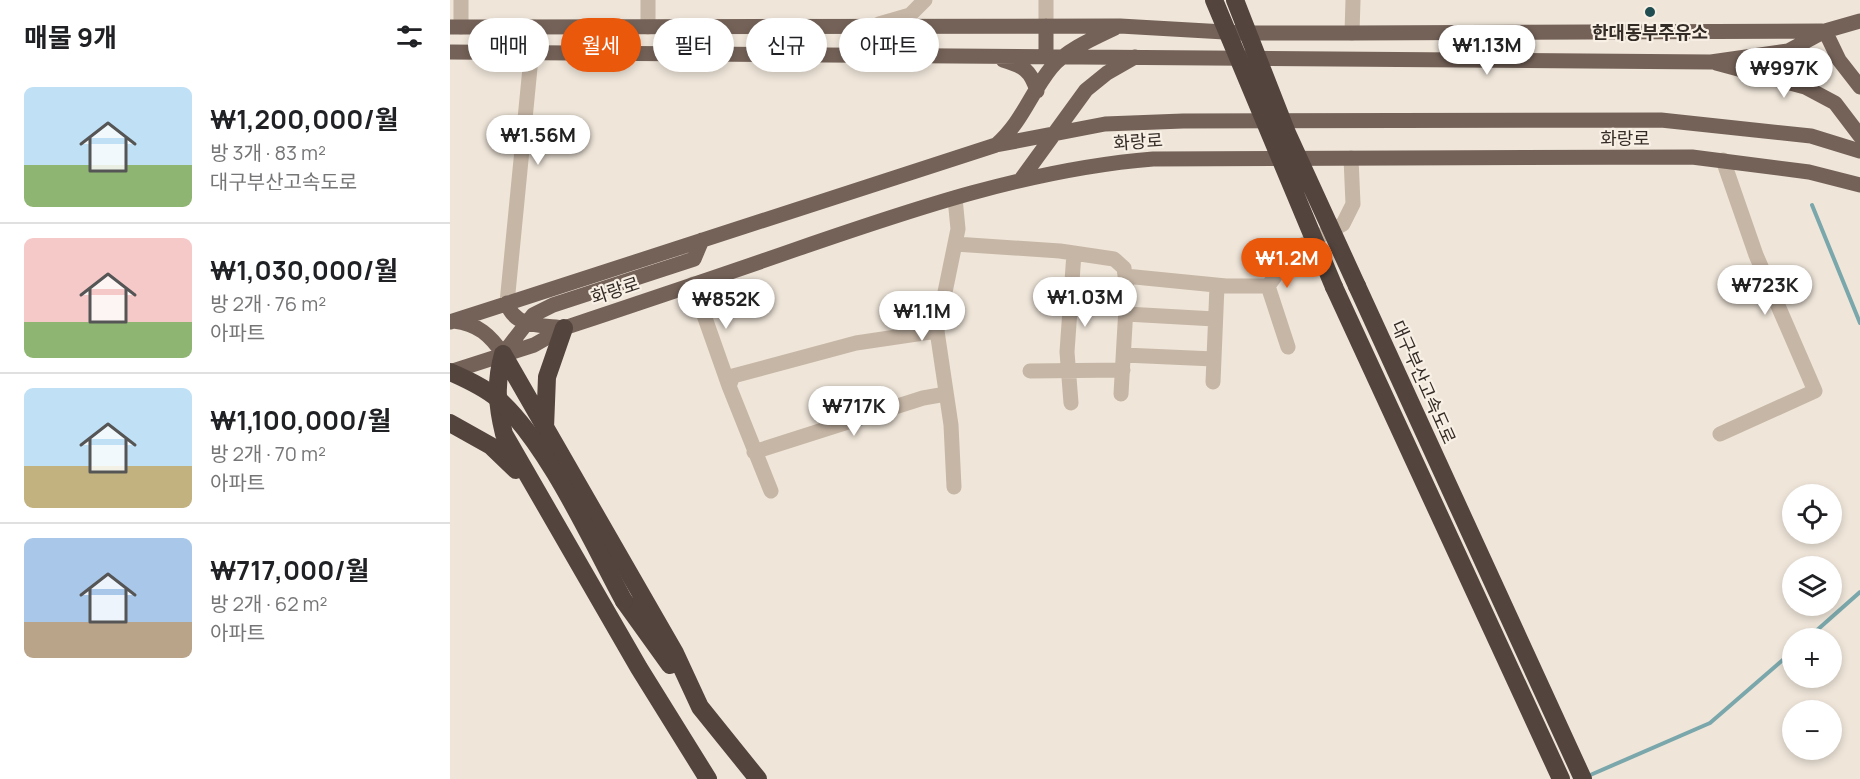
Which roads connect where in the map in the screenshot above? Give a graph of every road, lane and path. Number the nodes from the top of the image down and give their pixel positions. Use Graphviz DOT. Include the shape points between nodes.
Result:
graph roads {
  1 [pos="461,0"];
  2 [pos="648,0"];
  3 [pos="925,0"];
  4 [pos="1046,0"];
  5 [pos="1214,0"];
  6 [pos="1235,0"];
  7 [pos="1353,0"];
  8 [pos="900,18"];
  9 [pos="1860,21"];
  10 [pos="1046,26"];
  11 [pos="1120,26"];
  12 [pos="456,27"];
  13 [pos="549,27"];
  14 [pos="648,27"];
  15 [pos="839,27"];
  16 [pos="939,27"];
  17 [pos="1824,31"];
  18 [pos="1352,33"];
  19 [pos="450,52"];
  20 [pos="468,52"];
  21 [pos="549,52"];
  22 [pos="988,56"];
  23 [pos="1046,56"];
  24 [pos="1065,56"];
  25 [pos="1136,56"];
  26 [pos="1711,62"];
  27 [pos="531,72"];
  28 [pos="1860,87"];
  29 [pos="1037,91"];
  30 [pos="1054,132"];
  31 [pos="1860,136"];
  32 [pos="996,145"];
  33 [pos="1860,151"];
  34 [pos="1351,158"];
  35 [pos="1723,160"];
  36 [pos="1022,178"];
  37 [pos="1860,185"];
  38 [pos="955,198"];
  39 [pos="702,240"];
  40 [pos="955,244"];
  41 [pos="1074,253"];
  42 [pos="1125,276"];
  43 [pos="618,284"];
  44 [pos="693,285"];
  45 [pos="1217,285"];
  46 [pos="1268,286"];
  47 [pos="507,303"];
  48 [pos="628,306"];
  49 [pos="1126,314"];
  50 [pos="1215,319"];
  51 [pos="451,322"];
  52 [pos="526,323"];
  53 [pos="564,327"];
  54 [pos="937,331"];
  55 [pos="1288,347"];
  56 [pos="503,354"];
  57 [pos="1214,358"];
  58 [pos="1124,362"];
  59 [pos="1068,370"];
  60 [pos="1030,371"];
  61 [pos="450,372"];
  62 [pos="1213,382"];
  63 [pos="729,386"];
  64 [pos="946,394"];
  65 [pos="1121,394"];
  66 [pos="1071,403"];
  67 [pos="450,423"];
  68 [pos="545,428"];
  69 [pos="1720,434"];
  70 [pos="754,452"];
  71 [pos="530,482"];
  72 [pos="954,487"];
  73 [pos="771,491"];
  74 [pos="624,601"];
  75 [pos="700,706"];
  76 [pos="671,718"];
  77 [pos="1559,751"];
  78 [pos="708,779"];
  79 [pos="758,779"];
  80 [pos="1562,779"];
  81 [pos="1583,779"];
  1 -- 12 [label="street"];
  2 -- 14 [label="street"];
  3 -- 8 [label="street" via="910,15"];
  4 -- 10 [label="street"];
  5 -- 77 [label="highway, 대구부산고속도로, bridge" via="1334,286"];
  6 -- 77 [label="highway, 대구부산고속도로, bridge" via="1287,133 1358,286"];
  7 -- 18 [label="street"];
  9 -- 17 [label="main road"];
  10 -- 11 [label="main road"];
  10 -- 16 [label="main road"];
  10 -- 23 [label="main road"];
  11 -- 18 [label="main road" via="1242,33"];
  11 -- 24 [label="main road"];
  13 -- 14 [label="main road"];
  14 -- 15 [label="main road"];
  17 -- 18 [label="main road"];
  17 -- 26 [label="main road" via="1788,51"];
  17 -- 28 [label="main road" via="1839,60"];
  19 -- 20 [label="main road"];
  21 -- 22 [label="main road"];
  22 -- 23 [label="main road"];
  22 -- 29 [label="main road" via="1027,71 1033,76"];
  23 -- 24 [label="main road"];
  24 -- 25 [label="main road"];
  24 -- 29 [label="main road"];
  25 -- 26 [label="main road"];
  25 -- 30 [label="main road" via="1086,90"];
  26 -- 31 [label="main road" via="1805,87 1835,103"];
  27 -- 47 [label="street"];
  29 -- 32 [label="main road" via="1027,110"];
  30 -- 32 [label="main road, 화랑로"];
  30 -- 33 [label="main road, 화랑로" via="1105,124 1183,121 1661,120 1811,136"];
  30 -- 36 [label="main road"];
  32 -- 39 [label="main road, 화랑로"];
  34 -- 35 [label="main road, 화랑로"];
  34 -- 36 [label="main road, 화랑로" via="1154,159 1110,162"];
  34 -- 46 [label="street" via="1353,204 1343,224 1295,249"];
  35 -- 37 [label="main road, 화랑로" via="1809,171"];
  35 -- 69 [label="street" via="1756,255 1815,392"];
  36 -- 38 [label="main road, 화랑로"];
  38 -- 40 [label="street"];
  38 -- 44 [label="main road, 화랑로"];
  39 -- 43 [label="main road" via="694,259"];
  39 -- 47 [label="main road, 화랑로"];
  40 -- 41 [label="street"];
  40 -- 54 [label="street"];
  41 -- 42 [label="street" via="1114,259 1124,268"];
  41 -- 59 [label="street"];
  42 -- 45 [label="street"];
  42 -- 49 [label="street"];
  43 -- 48 [label="main road" via="617,299"];
  43 -- 52 [label="main road" via="553,305"];
  44 -- 48 [label="main road, 화랑로"];
  44 -- 63 [label="street"];
  45 -- 46 [label="street"];
  45 -- 50 [label="street"];
  46 -- 55 [label="street"];
  47 -- 51 [label="main road, 화랑로"];
  47 -- 52 [label="main road" via="510,313"];
  48 -- 53 [label="main road, 화랑로"];
  49 -- 50 [label="street"];
  49 -- 58 [label="street"];
  50 -- 57 [label="street"];
  51 -- 56 [label="main road" via="467,323 487,333"];
  52 -- 53 [label="main road"];
  52 -- 56 [label="main road"];
  53 -- 56 [label="main road, 화랑로" via="534,345"];
  53 -- 68 [label="highway" via="548,377"];
  54 -- 63 [label="street" via="856,343 753,369 734,376"];
  54 -- 64 [label="street"];
  56 -- 61 [label="main road, 화랑로"];
  56 -- 68 [label="highway"];
  56 -- 71 [label="highway" via="496,377 497,406 504,434"];
  57 -- 58 [label="street"];
  57 -- 62 [label="street"];
  58 -- 59 [label="street"];
  58 -- 65 [label="street"];
  59 -- 60 [label="street"];
  59 -- 66 [label="street"];
  61 -- 74 [label="highway, bridge" via="497,398 526,429"];
  63 -- 70 [label="street"];
  64 -- 70 [label="street"];
  64 -- 72 [label="street"];
  67 -- 71 [label="highway" via="491,446"];
  68 -- 75 [label="highway" via="675,653"];
  70 -- 73 [label="street"];
  71 -- 76 [label="highway"];
  74 -- 75 [label="highway"];
  74 -- 76 [label="highway"];
  75 -- 79 [label="highway"];
  76 -- 78 [label="highway"];
  77 -- 80 [label="highway, 대구부산고속도로"];
  77 -- 81 [label="highway, 대구부산고속도로"];
}
